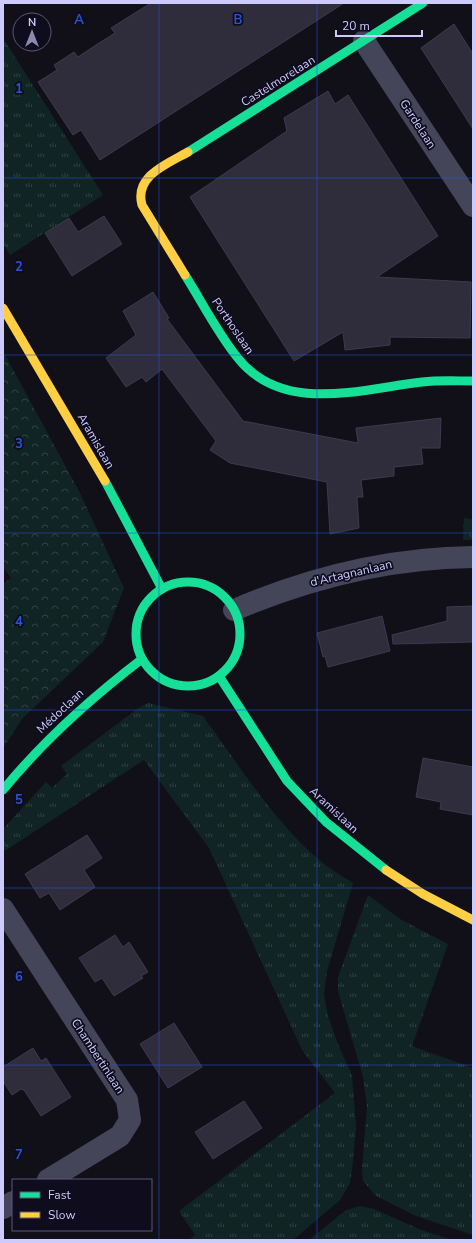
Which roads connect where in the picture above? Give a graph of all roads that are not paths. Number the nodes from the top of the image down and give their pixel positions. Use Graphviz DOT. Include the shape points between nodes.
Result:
graph roads {
  1 [pos="423,3"];
  2 [pos="364,42"];
  3 [pos="146,178"];
  4 [pos="473,206"];
  5 [pos="3,308"];
  6 [pos="473,381"];
  7 [pos="473,557"];
  8 [pos="162,589"];
  9 [pos="234,610"];
  10 [pos="142,659"];
  11 [pos="218,676"];
  12 [pos="3,790"];
  13 [pos="3,909"];
  14 [pos="473,920"];
  15 [pos="50,1179"];
  16 [pos="12,1203"];
  17 [pos="3,1208"];
  1 -- 2 [label="street, Castelmorelaan"];
  2 -- 3 [label="street, Castelmorelaan"];
  2 -- 4 [label="street, Gardelaan"];
  3 -- 6 [label="street, Porthoslaan" via="139,190 142,205 237,357 253,373 272,385 293,392 345,394 417,382"];
  5 -- 8 [label="street, Aramislaan" via="111,491"];
  7 -- 9 [label="street, d'Artagnanlaan" via="422,559 356,570 296,586"];
  8 -- 9 [label="street" via="189,582 202,584 226,598"];
  8 -- 10 [label="street" via="146,602 137,620 136,640"];
  9 -- 11 [label="street" via="239,622 239,646 235,658"];
  10 -- 11 [label="street" via="162,680 176,685 206,684"];
  10 -- 12 [label="street, Médoclaan" via="64,722"];
  11 -- 14 [label="street, Aramislaan" via="286,780 312,808 347,840 398,878 426,896"];
  13 -- 15 [label="street, Chambertinlaan" via="127,1100 130,1120 120,1136"];
  16 -- 17 [label="street"];
}
